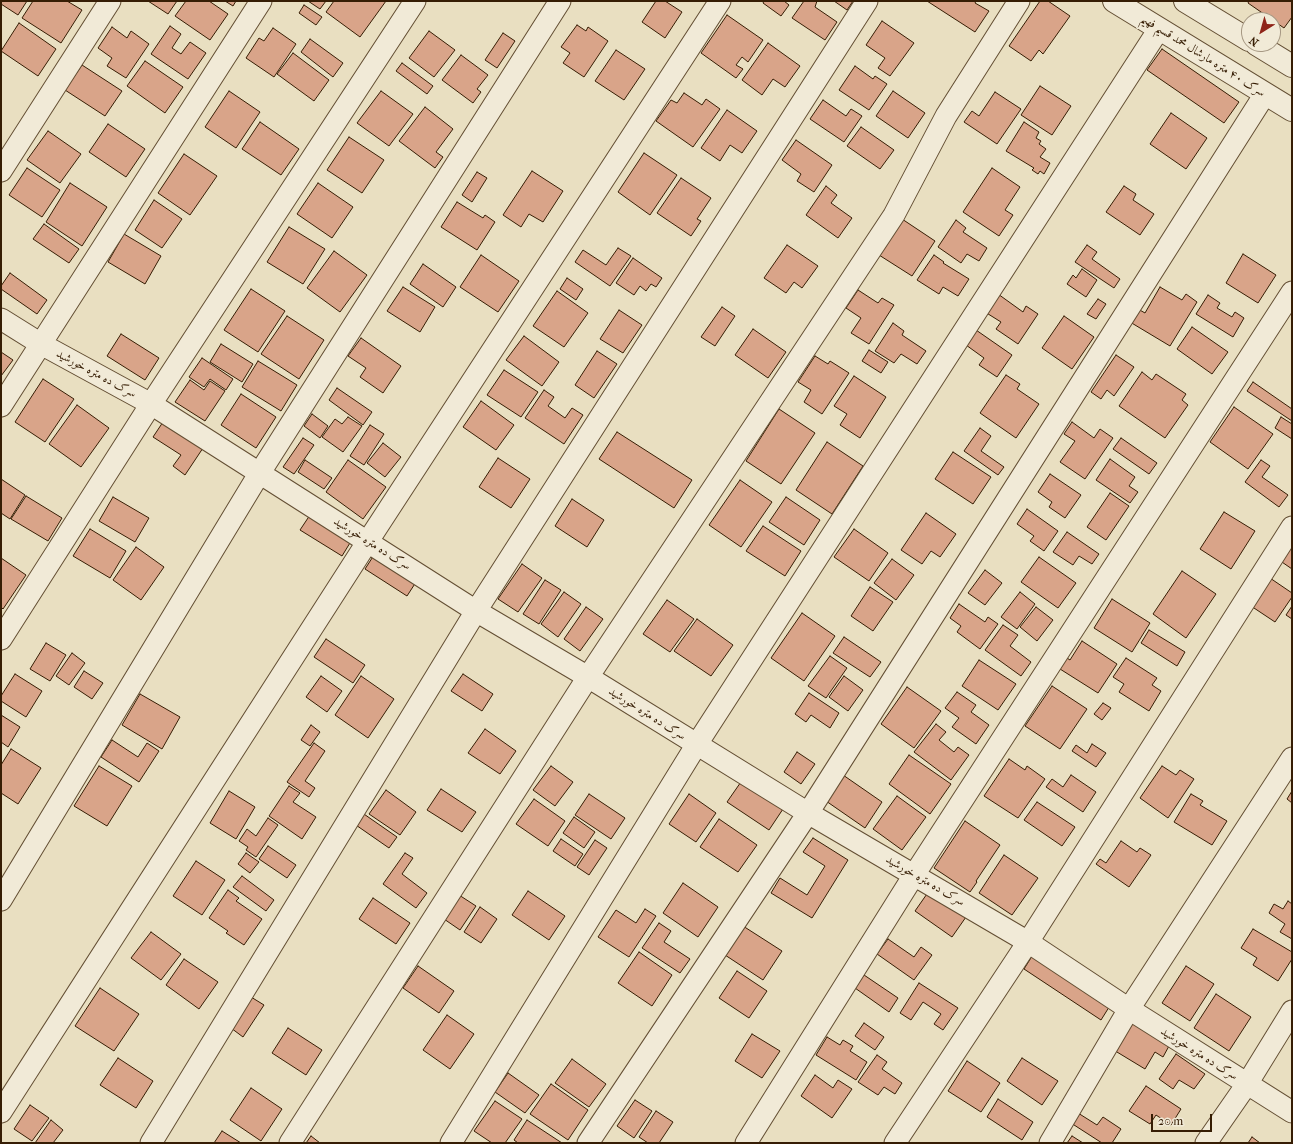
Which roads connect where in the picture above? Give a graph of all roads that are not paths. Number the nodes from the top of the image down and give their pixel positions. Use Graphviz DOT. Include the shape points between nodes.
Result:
graph roads {
  1 [pos="110,1"];
  2 [pos="261,1"];
  3 [pos="415,1"];
  4 [pos="560,1"];
  5 [pos="720,1"];
  6 [pos="867,1"];
  7 [pos="1019,1"];
  8 [pos="1114,1"];
  9 [pos="1185,1"];
  10 [pos="1159,29"];
  11 [pos="1241,35"];
  12 [pos="1274,52"];
  13 [pos="1290,59"];
  14 [pos="1265,94"];
  15 [pos="1292,110"];
  16 [pos="1,171"];
  17 [pos="1292,292"];
  18 [pos="1,319"];
  19 [pos="41,344"];
  20 [pos="151,404"];
  21 [pos="1,406"];
  22 [pos="259,474"];
  23 [pos="1292,527"];
  24 [pos="368,541"];
  25 [pos="476,611"];
  26 [pos="1,639"];
  27 [pos="588,677"];
  28 [pos="697,744"];
  29 [pos="1292,758"];
  30 [pos="808,813"];
  31 [pos="914,875"];
  32 [pos="1,900"];
  33 [pos="1028,942"];
  34 [pos="1129,1009"];
  35 [pos="1292,1011"];
  36 [pos="1247,1084"];
  37 [pos="1,1112"];
  38 [pos="1292,1112"];
  39 [pos="151,1143"];
  40 [pos="290,1143"];
  41 [pos="451,1143"];
  42 [pos="588,1143"];
  43 [pos="746,1143"];
  44 [pos="895,1143"];
  45 [pos="1050,1143"];
  46 [pos="1206,1143"];
  1 -- 16 [label="street"];
  2 -- 19 [label="street"];
  3 -- 20 [label="street"];
  4 -- 22 [label="street"];
  5 -- 24 [label="street"];
  6 -- 25 [label="street"];
  7 -- 27 [label="street" via="946,116 894,214"];
  8 -- 10 [label="street, سرک ۴۰ متره مارشال محمد قسیم فهیم"];
  9 -- 11 [label="street"];
  10 -- 14 [label="street, سرک ۴۰ متره مارشال محمد قسیم فهیم"];
  10 -- 28 [label="street"];
  12 -- 13 [label="street"];
  14 -- 15 [label="street, سرک ۴۰ متره مارشال محمد قسیم فهیم"];
  14 -- 30 [label="street"];
  17 -- 31 [label="street"];
  18 -- 19 [label="street, سرک ده متره خورشید"];
  19 -- 20 [label="street, سرک ده متره خورشید"];
  19 -- 21 [label="street"];
  20 -- 22 [label="street, سرک ده متره خورشید"];
  20 -- 26 [label="street"];
  22 -- 24 [label="street, سرک ده متره خورشید"];
  22 -- 32 [label="street"];
  23 -- 33 [label="street"];
  24 -- 25 [label="street, سرک ده متره خورشید"];
  24 -- 37 [label="street"];
  25 -- 27 [label="street, سرک ده متره خورشید"];
  25 -- 39 [label="street"];
  27 -- 28 [label="street, سرک ده متره خورشید"];
  27 -- 40 [label="street"];
  28 -- 30 [label="street, سرک ده متره خورشید"];
  28 -- 41 [label="street"];
  29 -- 34 [label="street"];
  30 -- 31 [label="street, سرک ده متره خورشید"];
  30 -- 42 [label="street"];
  31 -- 33 [label="street, سرک ده متره خورشید"];
  31 -- 43 [label="street"];
  33 -- 34 [label="street, سرک ده متره خورشید"];
  33 -- 44 [label="street"];
  34 -- 36 [label="street, سرک ده متره خورشید"];
  34 -- 45 [label="street"];
  35 -- 36 [label="street"];
  36 -- 38 [label="street, سرک ده متره خورشید"];
  36 -- 46 [label="street"];
}
